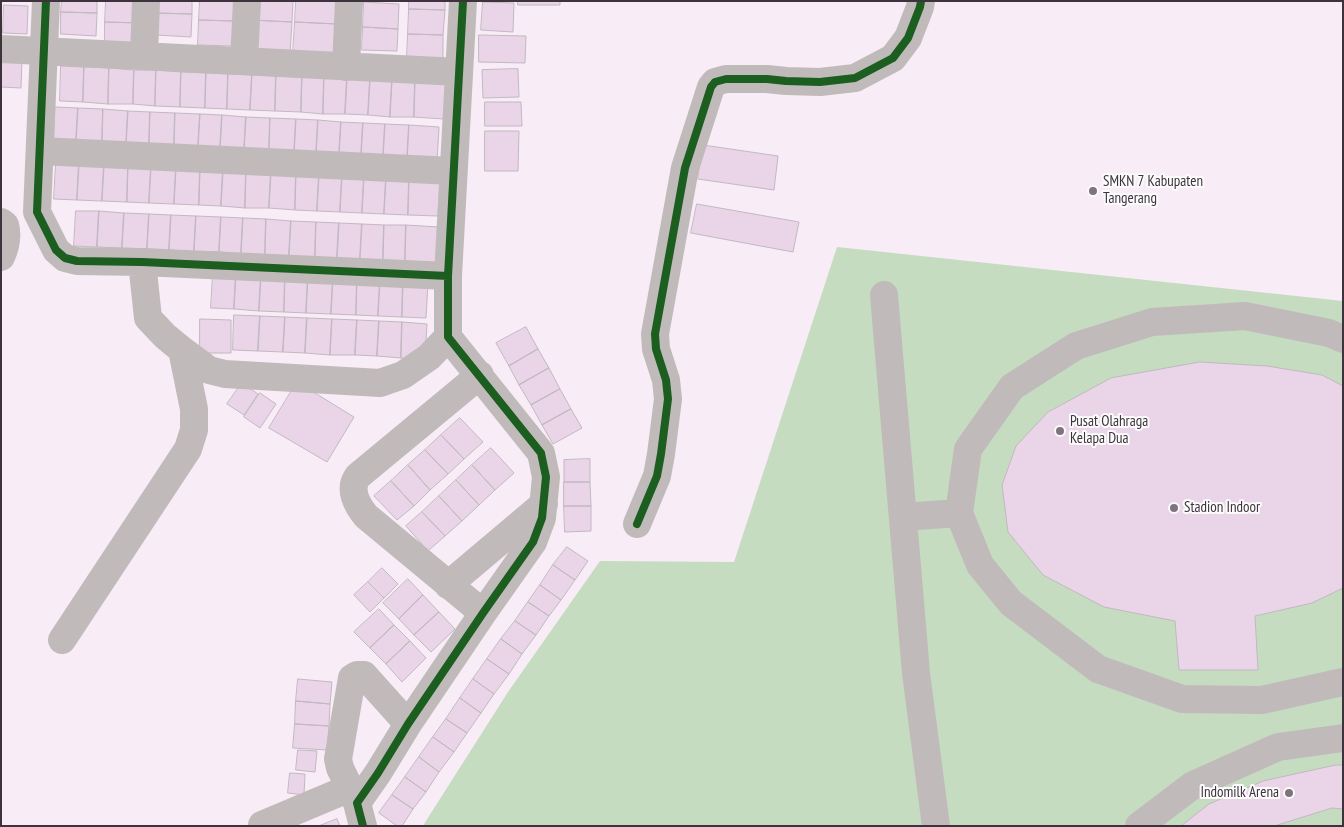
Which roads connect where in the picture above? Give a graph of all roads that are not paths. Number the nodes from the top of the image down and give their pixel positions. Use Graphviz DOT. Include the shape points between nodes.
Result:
graph roads {
  1 [pos="46,1"];
  2 [pos="146,1"];
  3 [pos="247,1"];
  4 [pos="349,1"];
  5 [pos="463,1"];
  6 [pos="921,1"];
  7 [pos="1,49"];
  8 [pos="44,51"];
  9 [pos="144,56"];
  10 [pos="244,61"];
  11 [pos="346,66"];
  12 [pos="459,72"];
  13 [pos="40,151"];
  14 [pos="453,171"];
  15 [pos="1,207"];
  16 [pos="37,212"];
  17 [pos="1,222"];
  18 [pos="1,257"];
  19 [pos="142,262"];
  20 [pos="448,276"];
  21 [pos="884,295"];
  22 [pos="448,336"];
  23 [pos="1343,339"];
  24 [pos="182,350"];
  25 [pos="480,375"];
  26 [pos="544,504"];
  27 [pos="959,513"];
  28 [pos="903,517"];
  29 [pos="637,524"];
  30 [pos="448,585"];
  31 [pos="483,613"];
  32 [pos="62,640"];
  33 [pos="1343,682"];
  34 [pos="408,724"];
  35 [pos="1343,738"];
  36 [pos="357,805"];
  37 [pos="262,825"];
  38 [pos="936,826"];
  39 [pos="1139,826"];
  1 -- 8 [label="street"];
  2 -- 9 [label="street"];
  3 -- 10 [label="street"];
  4 -- 11 [label="street"];
  5 -- 12 [label="street"];
  6 -- 29 [label="street" via="908,38 893,58 855,78 820,82 726,80 715,82 710,87 685,168 655,334 668,399 657,476"];
  7 -- 8 [label="street"];
  8 -- 9 [label="street"];
  8 -- 13 [label="street"];
  9 -- 10 [label="street"];
  10 -- 11 [label="street"];
  11 -- 12 [label="street"];
  12 -- 14 [label="street"];
  13 -- 14 [label="street"];
  13 -- 16 [label="street"];
  14 -- 20 [label="street"];
  15 -- 16 [label="street"];
  16 -- 19 [label="street" via="56,250 65,258"];
  17 -- 18 [label="street" via="8,233"];
  19 -- 20 [label="street"];
  19 -- 24 [label="street" via="148,318"];
  20 -- 22 [label="street"];
  21 -- 28 [label="street"];
  22 -- 24 [label="street" via="429,357 403,375 380,383 225,374 209,370"];
  22 -- 25 [label="street"];
  23 -- 27 [label="street" via="1329,333 1245,316 1152,322 1076,346 1012,386 968,449"];
  24 -- 32 [label="street" via="194,408 194,430 188,449"];
  25 -- 26 [label="street" via="541,453 546,477"];
  25 -- 30 [label="street" via="354,481 356,504 366,516"];
  26 -- 30 [label="street"];
  26 -- 31 [label="street" via="533,542"];
  27 -- 28 [label="street"];
  27 -- 33 [label="street" via="980,565 1011,603 1098,670 1182,699 1262,700"];
  28 -- 38 [label="street" via="916,673"];
  30 -- 31 [label="street"];
  31 -- 34 [label="street"];
  34 -- 36 [label="street"];
  34 -- 36 [label="street" via="364,675 352,678 338,759"];
  35 -- 39 [label="street" via="1278,747 1193,785"];
  36 -- 37 [label="street"];
}
